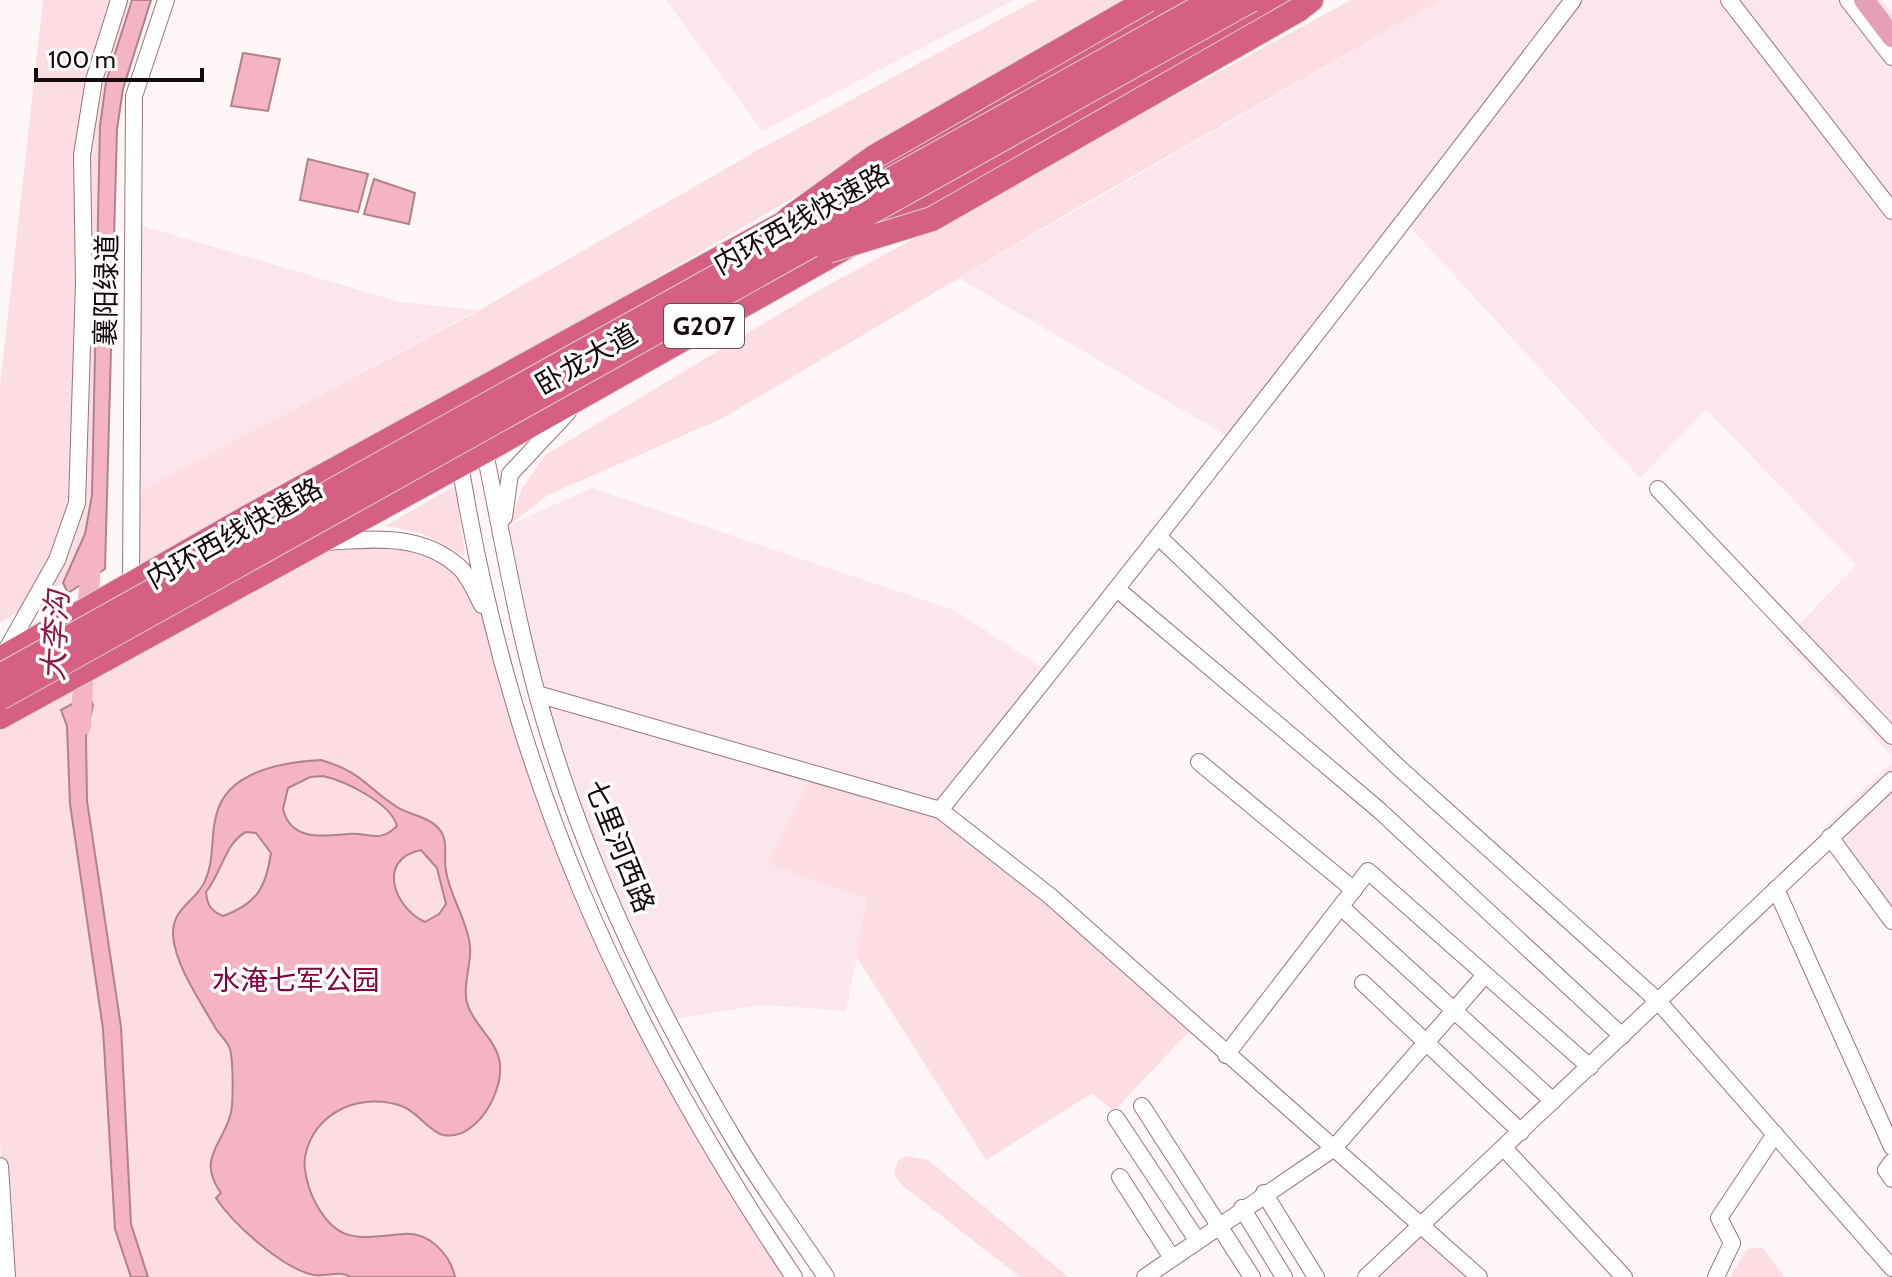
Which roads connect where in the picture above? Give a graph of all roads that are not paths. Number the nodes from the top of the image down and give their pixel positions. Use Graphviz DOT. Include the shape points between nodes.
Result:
graph roads {
  1 [pos="119,0"];
  2 [pos="166,0"];
  3 [pos="1148,0"];
  4 [pos="1174,0"];
  5 [pos="1213,0"];
  6 [pos="1251,0"];
  7 [pos="1573,0"];
  8 [pos="1729,0"];
  9 [pos="1848,0"];
  10 [pos="1864,0"];
  11 [pos="1297,3"];
  12 [pos="1892,37"];
  13 [pos="1892,57"];
  14 [pos="1892,211"];
  15 [pos="780,265"];
  16 [pos="694,286"];
  17 [pos="589,391"];
  18 [pos="462,398"];
  19 [pos="485,451"];
  20 [pos="460,464"];
  21 [pos="1658,489"];
  22 [pos="1160,538"];
  23 [pos="316,543"];
  24 [pos="508,571"];
  25 [pos="1117,589"];
  26 [pos="123,590"];
  27 [pos="491,619"];
  28 [pos="1,664"];
  29 [pos="537,694"];
  30 [pos="4,709"];
  31 [pos="1892,736"];
  32 [pos="1199,762"];
  33 [pos="1892,780"];
  34 [pos="940,810"];
  35 [pos="1830,837"];
  36 [pos="1776,889"];
  37 [pos="1354,890"];
  38 [pos="1341,907"];
  39 [pos="1892,921"];
  40 [pos="1485,975"];
  41 [pos="1363,983"];
  42 [pos="1658,1001"];
  43 [pos="1454,1010"];
  44 [pos="1622,1036"];
  45 [pos="1426,1043"];
  46 [pos="1226,1055"];
  47 [pos="1590,1067"];
  48 [pos="1553,1101"];
  49 [pos="1142,1106"];
  50 [pos="1116,1118"];
  51 [pos="1521,1132"];
  52 [pos="1775,1134"];
  53 [pos="1892,1147"];
  54 [pos="1504,1148"];
  55 [pos="1333,1149"];
  56 [pos="1892,1162"];
  57 [pos="0,1166"];
  58 [pos="1120,1177"];
  59 [pos="1892,1179"];
  60 [pos="1264,1193"];
  61 [pos="1242,1208"];
  62 [pos="1219,1225"];
  63 [pos="1422,1226"];
  64 [pos="1197,1240"];
  65 [pos="1172,1258"];
  66 [pos="1892,1268"];
  67 [pos="819,1275"];
  68 [pos="7,1277"];
  69 [pos="794,1277"];
  70 [pos="1145,1277"];
  71 [pos="1252,1277"];
  72 [pos="1284,1277"];
  73 [pos="1316,1277"];
  74 [pos="1366,1277"];
  75 [pos="1479,1277"];
  76 [pos="1624,1277"];
  77 [pos="1716,1277"];
  1 -- 28 [label="street" via="94,80 82,155 77,503 57,560"];
  2 -- 26 [label="street, 襄阳绿道" via="134,96"];
  3 -- 16 [label="highway, bridge" via="874,157"];
  4 -- 18 [label="highway, 卧龙大道 / G207" via="771,231"];
  5 -- 16 [label="highway, 内环西线快速路, bridge"];
  6 -- 15 [label="highway, 内环西线快速路, bridge"];
  7 -- 22 [label="street"];
  8 -- 14 [label="street"];
  9 -- 13 [label="street"];
  10 -- 12 [label="main road"];
  11 -- 15 [label="highway, bridge" via="932,219"];
  11 -- 17 [label="highway, 卧龙大道 / G207"];
  15 -- 30 [label="highway, 内环西线快速路, bridge"];
  16 -- 28 [label="highway, 内环西线快速路, bridge"];
  17 -- 19 [label="highway, 卧龙大道 / G207"];
  17 -- 24 [label="street" via="510,474 503,506"];
  18 -- 19 [label="street, 七里河西路"];
  18 -- 20 [label="street, 七里河西路"];
  18 -- 26 [label="highway, 卧龙大道 / G207"];
  19 -- 20 [label="highway, 卧龙大道 / G207"];
  19 -- 24 [label="street, 七里河西路"];
  20 -- 23 [label="highway, 卧龙大道 / G207"];
  20 -- 27 [label="street, 七里河西路"];
  21 -- 31 [label="street"];
  22 -- 25 [label="street"];
  22 -- 42 [label="street" via="1397,766"];
  23 -- 27 [label="street" via="393,538 433,550 461,568"];
  23 -- 30 [label="highway, 卧龙大道 / G207"];
  24 -- 29 [label="street, 七里河西路"];
  25 -- 34 [label="street"];
  25 -- 44 [label="street" via="1379,810"];
  26 -- 28 [label="highway, 卧龙大道 / G207"];
  27 -- 69 [label="street, 七里河西路" via="540,789 599,936 663,1067"];
  29 -- 34 [label="street"];
  29 -- 67 [label="street, 七里河西路" via="600,873 663,1013 738,1147"];
  32 -- 37 [label="street"];
  33 -- 35 [label="street"];
  34 -- 46 [label="street" via="1050,896"];
  35 -- 36 [label="street"];
  35 -- 39 [label="street"];
  36 -- 42 [label="street"];
  36 -- 53 [label="street"];
  37 -- 38 [label="street"];
  37 -- 40 [label="street" via="1368,871"];
  38 -- 43 [label="street"];
  38 -- 46 [label="street"];
  40 -- 43 [label="street"];
  40 -- 47 [label="street"];
  41 -- 45 [label="street"];
  42 -- 44 [label="street"];
  42 -- 52 [label="street"];
  43 -- 45 [label="street"];
  43 -- 48 [label="street"];
  44 -- 47 [label="street"];
  45 -- 51 [label="street"];
  45 -- 55 [label="street"];
  46 -- 55 [label="street"];
  47 -- 48 [label="street"];
  48 -- 51 [label="street"];
  49 -- 62 [label="street"];
  50 -- 64 [label="street"];
  51 -- 54 [label="street"];
  52 -- 66 [label="street"];
  52 -- 77 [label="street" via="1719,1218 1732,1243"];
  54 -- 63 [label="street"];
  54 -- 76 [label="street"];
  55 -- 60 [label="street"];
  55 -- 63 [label="street"];
  56 -- 59 [label="street" via="1886,1170"];
  57 -- 68 [label="street"];
  58 -- 65 [label="street"];
  60 -- 61 [label="street"];
  60 -- 73 [label="street"];
  61 -- 62 [label="street"];
  61 -- 72 [label="street"];
  62 -- 64 [label="street"];
  62 -- 71 [label="street"];
  63 -- 74 [label="street"];
  63 -- 75 [label="street"];
  64 -- 65 [label="street"];
  65 -- 70 [label="street"];
}
